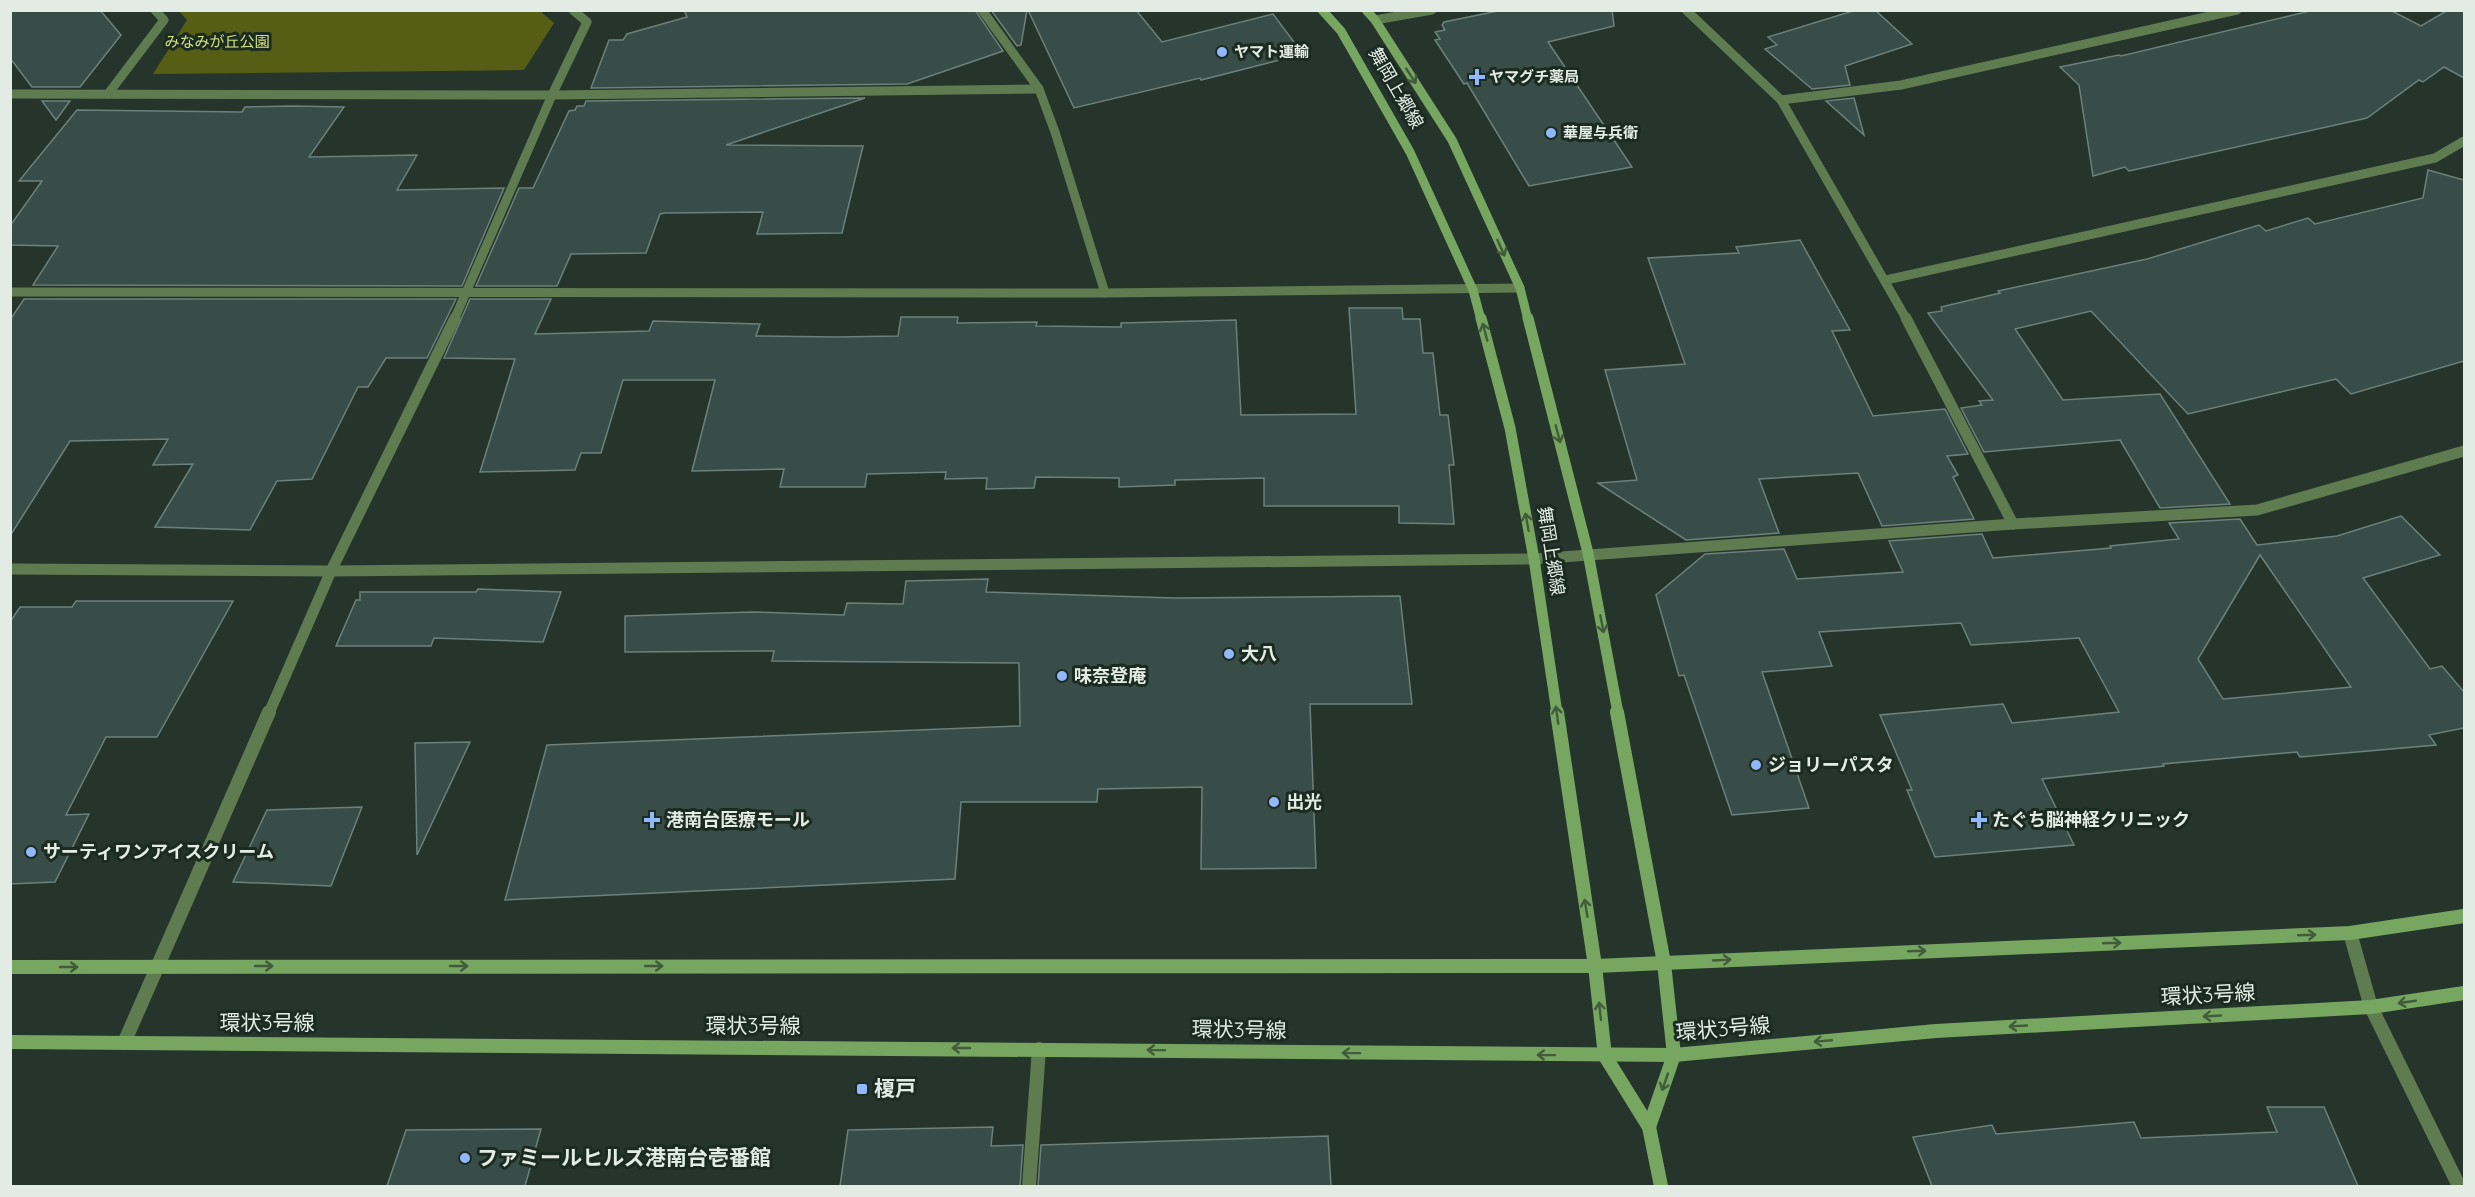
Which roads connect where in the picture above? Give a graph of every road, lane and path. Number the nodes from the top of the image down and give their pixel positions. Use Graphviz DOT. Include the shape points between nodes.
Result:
graph roads {
  1 [pos="154,10"];
  2 [pos="573,10"];
  3 [pos="982,10"];
  4 [pos="1322,10"];
  5 [pos="1366,10"];
  6 [pos="1432,10"];
  7 [pos="1686,10"];
  8 [pos="2237,10"];
  9 [pos="1375,20"];
  10 [pos="1039,89"];
  11 [pos="10,94"];
  12 [pos="108,94"];
  13 [pos="552,95"];
  14 [pos="1781,100"];
  15 [pos="2464,141"];
  16 [pos="1886,280"];
  17 [pos="1520,288"];
  18 [pos="1473,290"];
  19 [pos="468,291"];
  20 [pos="10,292"];
  21 [pos="1105,293"];
  22 [pos="2464,452"];
  23 [pos="2013,524"];
  24 [pos="1588,553"];
  25 [pos="1534,558"];
  26 [pos="10,568"];
  27 [pos="331,571"];
  28 [pos="2464,916"];
  29 [pos="2350,933"];
  30 [pos="1664,963"];
  31 [pos="157,966"];
  32 [pos="1595,966"];
  33 [pos="10,967"];
  34 [pos="2464,993"];
  35 [pos="2371,1007"];
  36 [pos="10,1042"];
  37 [pos="124,1042"];
  38 [pos="1039,1049"];
  39 [pos="1674,1055"];
  40 [pos="1605,1056"];
  41 [pos="1649,1127"];
  42 [pos="1029,1186"];
  43 [pos="1661,1186"];
  44 [pos="2459,1186"];
  1 -- 12 [label="street" via="164,20"];
  2 -- 13 [label="street" via="587,22"];
  3 -- 10 [label="street"];
  4 -- 18 [label="street, 舞岡上郷線" via="1341,31 1410,152"];
  5 -- 9 [label="street, 舞岡上郷線"];
  6 -- 9 [label="street"];
  7 -- 14 [label="street"];
  8 -- 14 [label="street" via="1901,85"];
  9 -- 17 [label="street, 舞岡上郷線, one-way" via="1452,140"];
  10 -- 13 [label="street"];
  10 -- 21 [label="street"];
  11 -- 12 [label="street"];
  12 -- 13 [label="street"];
  13 -- 19 [label="street"];
  14 -- 16 [label="street"];
  15 -- 16 [label="street" via="2435,158"];
  16 -- 23 [label="street"];
  17 -- 18 [label="street"];
  17 -- 24 [label="street, 舞岡上郷線, one-way"];
  18 -- 21 [label="street"];
  25 -- 18 [label="street, 舞岡上郷線, one-way" via="1510,428"];
  19 -- 20 [label="street"];
  19 -- 21 [label="street"];
  19 -- 27 [label="street"];
  22 -- 23 [label="street" via="2257,510"];
  23 -- 24 [label="street"];
  24 -- 25 [label="street"];
  24 -- 30 [label="street, 舞岡上郷線, one-way"];
  25 -- 27 [label="street"];
  32 -- 25 [label="street, 舞岡上郷線, one-way"];
  26 -- 27 [label="street"];
  27 -- 31 [label="street"];
  28 -- 29 [label="street"];
  30 -- 29 [label="street, one-way"];
  29 -- 35 [label="street"];
  30 -- 32 [label="street"];
  30 -- 39 [label="street, 舞岡上郷線"];
  31 -- 32 [label="street, one-way"];
  33 -- 31 [label="street, one-way"];
  31 -- 37 [label="street"];
  40 -- 32 [label="street, 舞岡上郷線, one-way"];
  34 -- 35 [label="street, 環状3号線, one-way"];
  35 -- 39 [label="street, 環状3号線, one-way" via="1936,1031"];
  35 -- 44 [label="street"];
  36 -- 37 [label="street, 環状3号線"];
  38 -- 37 [label="street, 環状3号線, one-way"];
  40 -- 38 [label="street, 環状3号線, one-way"];
  38 -- 42 [label="street"];
  39 -- 40 [label="street, 環状3号線"];
  39 -- 41 [label="street, 舞岡上郷線, one-way"];
  40 -- 41 [label="street, 舞岡上郷線"];
  41 -- 43 [label="street, 舞岡上郷線"];
}
